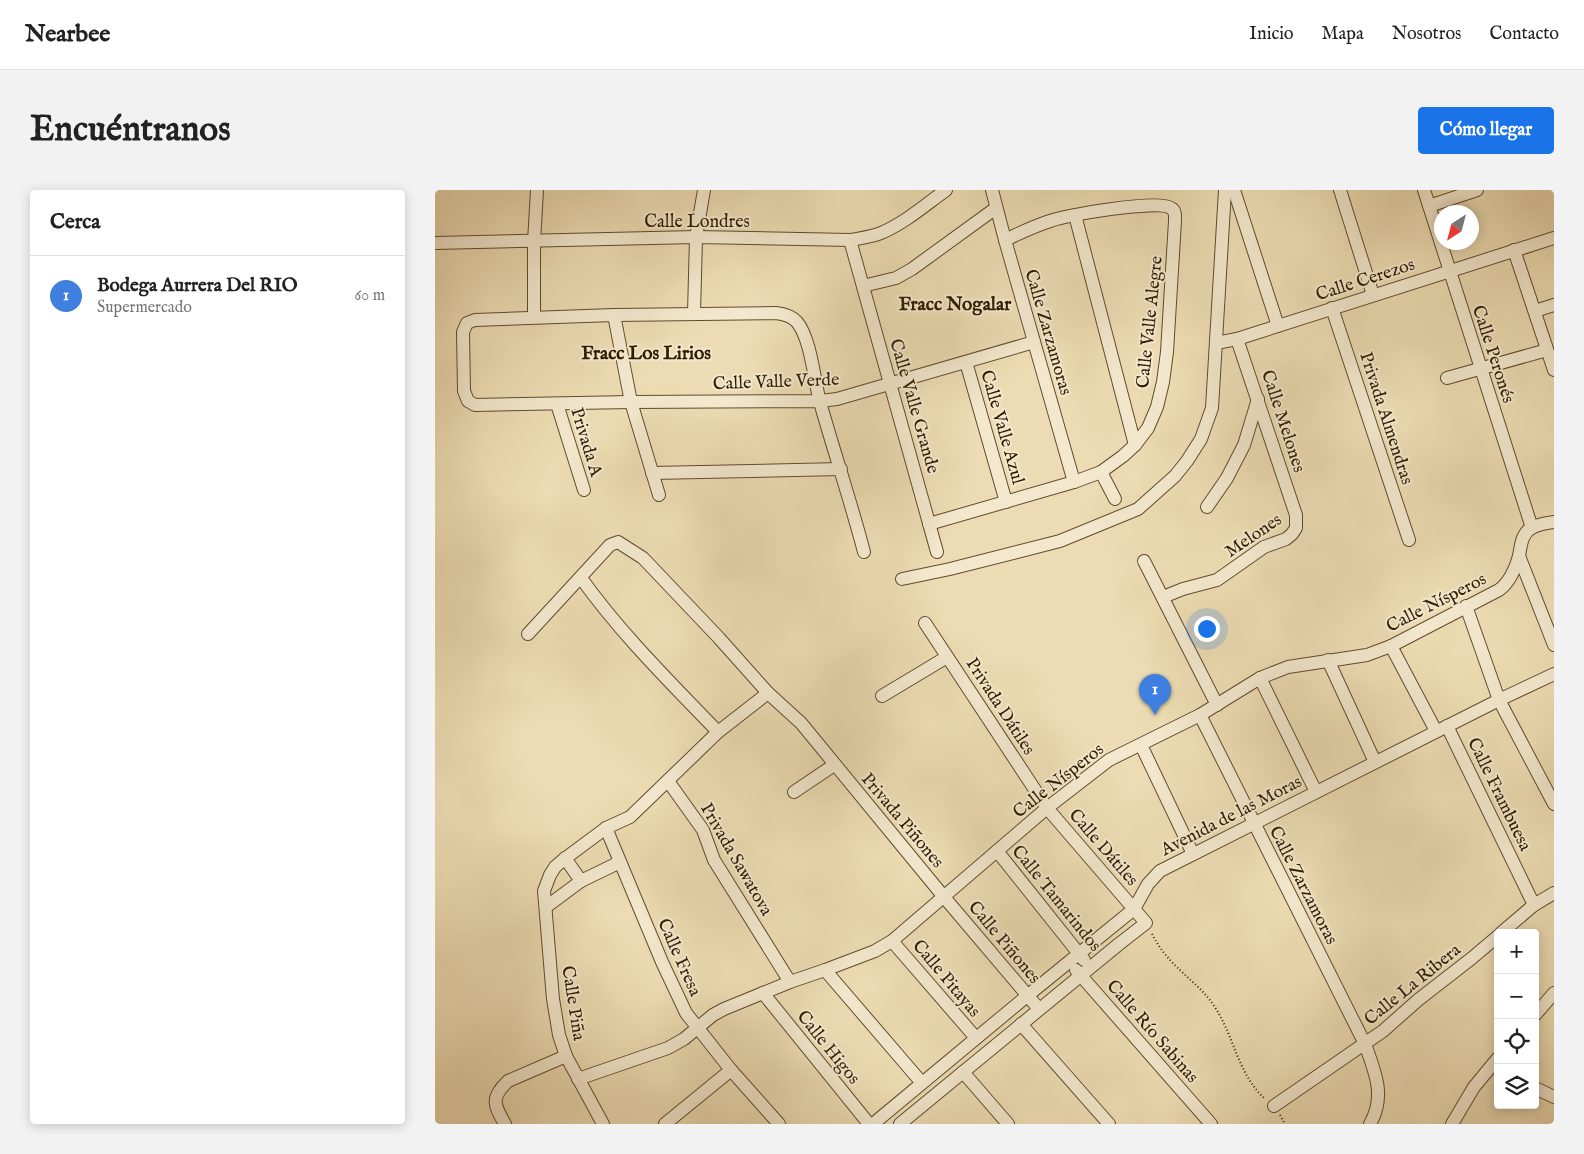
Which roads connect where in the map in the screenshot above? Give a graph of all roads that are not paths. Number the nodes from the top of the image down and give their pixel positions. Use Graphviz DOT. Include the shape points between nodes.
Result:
graph roads {
  1 [pos="537,190"];
  2 [pos="704,190"];
  3 [pos="946,190"];
  4 [pos="992,190"];
  5 [pos="1225,190"];
  6 [pos="1234,190"];
  7 [pos="1340,190"];
  8 [pos="1424,190"];
  9 [pos="1477,190"];
  10 [pos="1429,206"];
  11 [pos="997,208"];
  12 [pos="1075,215"];
  13 [pos="696,237"];
  14 [pos="1554,238"];
  15 [pos="850,240"];
  16 [pos="1005,240"];
  17 [pos="535,242"];
  18 [pos="435,243"];
  19 [pos="1514,250"];
  20 [pos="1449,271"];
  21 [pos="863,286"];
  22 [pos="1373,294"];
  23 [pos="1554,305"];
  24 [pos="1332,308"];
  25 [pos="1535,311"];
  26 [pos="694,313"];
  27 [pos="614,315"];
  28 [pos="534,318"];
  29 [pos="1278,326"];
  30 [pos="1237,339"];
  31 [pos="1034,342"];
  32 [pos="1215,343"];
  33 [pos="1547,350"];
  34 [pos="966,362"];
  35 [pos="1481,370"];
  36 [pos="1554,370"];
  37 [pos="1447,378"];
  38 [pos="890,383"];
  39 [pos="1258,399"];
  40 [pos="820,401"];
  41 [pos="631,402"];
  42 [pos="557,404"];
  43 [pos="1135,445"];
  44 [pos="841,469"];
  45 [pos="1101,472"];
  46 [pos="652,473"];
  47 [pos="1074,482"];
  48 [pos="584,490"];
  49 [pos="659,495"];
  50 [pos="1115,499"];
  51 [pos="1006,502"];
  52 [pos="1207,507"];
  53 [pos="1296,515"];
  54 [pos="1554,522"];
  55 [pos="929,524"];
  56 [pos="1532,528"];
  57 [pos="1409,540"];
  58 [pos="864,552"];
  59 [pos="937,552"];
  60 [pos="1519,556"];
  61 [pos="1144,561"];
  62 [pos="581,578"];
  63 [pos="902,579"];
  64 [pos="1163,597"];
  65 [pos="1466,606"];
  66 [pos="925,624"];
  67 [pos="528,634"];
  68 [pos="1554,645"];
  69 [pos="1391,646"];
  70 [pos="947,656"];
  71 [pos="1328,660"];
  72 [pos="1554,674"];
  73 [pos="1260,678"];
  74 [pos="768,693"];
  75 [pos="883,696"];
  76 [pos="1499,700"];
  77 [pos="1217,705"];
  78 [pos="1200,715"];
  79 [pos="1442,728"];
  80 [pos="718,732"];
  81 [pos="1141,745"];
  82 [pos="1375,762"];
  83 [pos="834,765"];
  84 [pos="667,781"];
  85 [pos="794,792"];
  86 [pos="1316,792"];
  87 [pos="1554,804"];
  88 [pos="1047,808"];
  89 [pos="1254,824"];
  90 [pos="606,828"];
  91 [pos="997,851"];
  92 [pos="1193,854"];
  93 [pos="565,858"];
  94 [pos="620,862"];
  95 [pos="581,881"];
  96 [pos="1554,893"];
  97 [pos="944,897"];
  98 [pos="1534,905"];
  99 [pos="546,907"];
  100 [pos="1134,909"];
  101 [pos="1506,929"];
  102 [pos="1494,939"];
  103 [pos="893,941"];
  104 [pos="1074,957"];
  105 [pos="825,970"];
  106 [pos="1085,972"];
  107 [pos="790,982"];
  108 [pos="763,993"];
  109 [pos="1554,994"];
  110 [pos="1027,996"];
  111 [pos="1039,1009"];
  112 [pos="1544,1011"];
  113 [pos="1021,1024"];
  114 [pos="698,1029"];
  115 [pos="976,1038"];
  116 [pos="1365,1044"];
  117 [pos="566,1056"];
  118 [pos="1494,1066"];
  119 [pos="731,1070"];
  120 [pos="963,1072"];
  121 [pos="578,1079"];
  122 [pos="922,1083"];
  123 [pos="1539,1090"];
  124 [pos="1554,1097"];
  125 [pos="1274,1106"];
  126 [pos="893,1108"];
  127 [pos="903,1123"];
  128 [pos="505,1124"];
  129 [pos="603,1124"];
  130 [pos="665,1124"];
  131 [pos="778,1124"];
  132 [pos="869,1124"];
  133 [pos="873,1124"];
  134 [pos="1008,1124"];
  135 [pos="1109,1124"];
  136 [pos="1211,1124"];
  137 [pos="1370,1124"];
  138 [pos="1452,1124"];
  1 -- 17 [label="street"];
  2 -- 13 [label="street"];
  3 -- 15 [label="street, Calle Londres" via="887,229"];
  4 -- 11 [label="street, Calle Zarzamoras"];
  5 -- 32 [label="street"];
  6 -- 29 [label="street"];
  7 -- 22 [label="street"];
  8 -- 10 [label="street, Calle Peronés"];
  9 -- 10 [label="street"];
  10 -- 20 [label="street, Calle Peronés"];
  11 -- 16 [label="street, Calle Zarzamoras"];
  11 -- 21 [label="street" via="912,270 896,278"];
  12 -- 16 [label="street, Calle Valle Alegre" via="1052,220"];
  12 -- 43 [label="street"];
  12 -- 43 [label="street, Calle Valle Alegre" via="1154,204 1167,206 1175,213 1163,382 1148,428"];
  13 -- 15 [label="street, Calle Londres"];
  13 -- 17 [label="street, Calle Londres"];
  13 -- 26 [label="street"];
  14 -- 19 [label="street, Calle Cerezos"];
  15 -- 21 [label="street, Calle Valle Grande"];
  16 -- 31 [label="street, Calle Zarzamoras"];
  17 -- 18 [label="street, Calle Londres"];
  17 -- 28 [label="street"];
  19 -- 20 [label="street, Calle Cerezos"];
  19 -- 25 [label="street"];
  20 -- 22 [label="street, Calle Cerezos"];
  20 -- 35 [label="street, Calle Peronés"];
  21 -- 38 [label="street, Calle Valle Grande"];
  22 -- 24 [label="street, Calle Cerezos"];
  23 -- 25 [label="street"];
  24 -- 29 [label="street, Calle Cerezos"];
  24 -- 57 [label="street, Privada Almendras"];
  25 -- 33 [label="street"];
  26 -- 27 [label="street"];
  26 -- 40 [label="street" via="776,313 791,317 802,330"];
  27 -- 28 [label="street"];
  27 -- 41 [label="street"];
  28 -- 42 [label="street, Calle Valle Verde" via="475,320 466,324 463,332 466,399 475,405"];
  29 -- 30 [label="street, Calle Cerezos"];
  30 -- 32 [label="street, Calle Cerezos"];
  30 -- 39 [label="street, Calle Melones"];
  31 -- 34 [label="street, Calle Valle Verde"];
  31 -- 47 [label="street, Calle Zarzamoras"];
  32 -- 63 [label="street" via="1212,408 1201,440 1175,476 1138,509 1060,541"];
  33 -- 35 [label="street"];
  33 -- 36 [label="street"];
  34 -- 38 [label="street, Calle Valle Verde"];
  34 -- 51 [label="street, Calle Valle Azul"];
  35 -- 37 [label="street"];
  35 -- 56 [label="street, Calle Peronés"];
  38 -- 40 [label="street, Calle Valle Verde"];
  38 -- 55 [label="street, Calle Valle Grande"];
  39 -- 52 [label="street" via="1243,445 1227,478"];
  39 -- 53 [label="street, Calle Melones"];
  40 -- 41 [label="street, Calle Valle Verde"];
  40 -- 44 [label="street"];
  41 -- 42 [label="street, Calle Valle Verde"];
  41 -- 46 [label="street"];
  42 -- 48 [label="street, Privada A"];
  43 -- 45 [label="street, Calle Valle Alegre"];
  44 -- 46 [label="street"];
  44 -- 58 [label="street"];
  45 -- 47 [label="street, Calle Valle Alegre"];
  45 -- 50 [label="street"];
  46 -- 49 [label="street"];
  47 -- 51 [label="street, Calle Valle Alegre"];
  51 -- 55 [label="street, Calle Valle Alegre"];
  53 -- 64 [label="street, Melones" via="1296,528 1286,539 1264,547 1217,580"];
  54 -- 56 [label="street"];
  55 -- 59 [label="street, Calle Valle Grande"];
  56 -- 60 [label="street, Calle Nísperos" via="1522,542"];
  60 -- 65 [label="street, Calle Nísperos" via="1504,586"];
  60 -- 68 [label="street"];
  61 -- 64 [label="street"];
  62 -- 67 [label="street, Privada Piñones"];
  62 -- 74 [label="street, Privada Piñones" via="610,545 623,544 643,558"];
  62 -- 80 [label="street" via="680,694"];
  64 -- 77 [label="street"];
  65 -- 69 [label="street, Calle Nísperos"];
  65 -- 76 [label="street"];
  66 -- 70 [label="street, Privada Dátiles"];
  69 -- 71 [label="street, Calle Nísperos" via="1367,655"];
  69 -- 79 [label="street, Calle Frambuesa"];
  70 -- 75 [label="street"];
  70 -- 88 [label="street, Privada Dátiles"];
  71 -- 73 [label="street, Calle Nísperos" via="1288,667"];
  71 -- 82 [label="street"];
  72 -- 76 [label="street, Avenida de las Moras"];
  73 -- 77 [label="street, Calle Nísperos"];
  73 -- 86 [label="street"];
  74 -- 80 [label="street, Calle Piña"];
  74 -- 83 [label="street, Privada Piñones" via="801,723"];
  76 -- 79 [label="street, Avenida de las Moras"];
  76 -- 87 [label="street"];
  77 -- 78 [label="street, Calle Nísperos"];
  78 -- 81 [label="street, Calle Nísperos"];
  78 -- 89 [label="street, Calle Zarzamoras"];
  79 -- 82 [label="street, Avenida de las Moras"];
  79 -- 98 [label="street, Calle Frambuesa"];
  80 -- 84 [label="street, Calle Piña"];
  81 -- 88 [label="street, Calle Nísperos" via="1109,760"];
  81 -- 92 [label="street"];
  82 -- 86 [label="street, Avenida de las Moras"];
  83 -- 85 [label="street"];
  83 -- 97 [label="street, Privada Piñones"];
  84 -- 90 [label="street, Calle Piña" via="630,817"];
  84 -- 107 [label="street, Privada Sawatova" via="703,830 714,860"];
  86 -- 89 [label="street, Avenida de las Moras"];
  88 -- 91 [label="street, Calle Nísperos"];
  88 -- 100 [label="street, Calle Dátiles"];
  89 -- 92 [label="street, Avenida de las Moras"];
  89 -- 116 [label="street, Calle Zarzamoras"];
  90 -- 93 [label="street, Calle Piña"];
  90 -- 94 [label="street, Calle Fresa"];
  91 -- 97 [label="street, Calle Nísperos"];
  91 -- 104 [label="street, Calle Tamarindos"];
  92 -- 100 [label="street, Avenida de las Moras" via="1154,875"];
  93 -- 95 [label="street"];
  93 -- 99 [label="street, Calle Piña" via="555,867 547,883 544,892"];
  94 -- 95 [label="street"];
  94 -- 114 [label="street, Calle Fresa" via="662,962 686,1013"];
  95 -- 99 [label="street"];
  96 -- 98 [label="street"];
  97 -- 103 [label="street, Calle Nísperos"];
  97 -- 110 [label="street, Calle Piñones"];
  98 -- 101 [label="street"];
  99 -- 117 [label="street, Calle Piña" via="553,999"];
  100 -- 104 [label="street, Avenida de las Moras"];
  100 -- 106 [label="street, Calle Dátiles" via="1146,924"];
  102 -- 116 [label="street, Calle La Ribera"];
  103 -- 105 [label="street, Calle Nísperos"];
  103 -- 115 [label="street, Calle Pitayas"];
  104 -- 106 [label="street, Calle Río Sabinas"];
  104 -- 110 [label="street, Avenida de las Moras"];
  105 -- 107 [label="street, Calle Nísperos"];
  105 -- 122 [label="street"];
  106 -- 111 [label="street"];
  106 -- 136 [label="street, Calle Río Sabinas"];
  107 -- 108 [label="street, Calle Nísperos"];
  108 -- 114 [label="street, Calle Nísperos" via="713,1015"];
  108 -- 132 [label="street, Calle Higos"];
  109 -- 112 [label="street"];
  110 -- 111 [label="street, Calle Piñones"];
  110 -- 115 [label="street, Avenida de las Moras"];
  111 -- 113 [label="street"];
  113 -- 120 [label="street"];
  113 -- 135 [label="street"];
  114 -- 119 [label="street, Calle Fresa"];
  114 -- 121 [label="street, Calle Nísperos" via="669,1048"];
  115 -- 122 [label="street, Avenida de las Moras"];
  116 -- 125 [label="street"];
  116 -- 137 [label="street, Calle La Ribera" via="1379,1089"];
  117 -- 121 [label="street, Calle Piña"];
  117 -- 128 [label="street" via="501,1087 495,1104"];
  118 -- 138 [label="street" via="1474,1088"];
  119 -- 130 [label="street"];
  119 -- 131 [label="street, Calle Fresa"];
  120 -- 127 [label="street"];
  120 -- 134 [label="street"];
  121 -- 129 [label="street, Calle Piña"];
  122 -- 126 [label="street, Avenida de las Moras"];
  123 -- 124 [label="street"];
  126 -- 127 [label="street"];
  126 -- 133 [label="street, Avenida de las Moras"];
}
